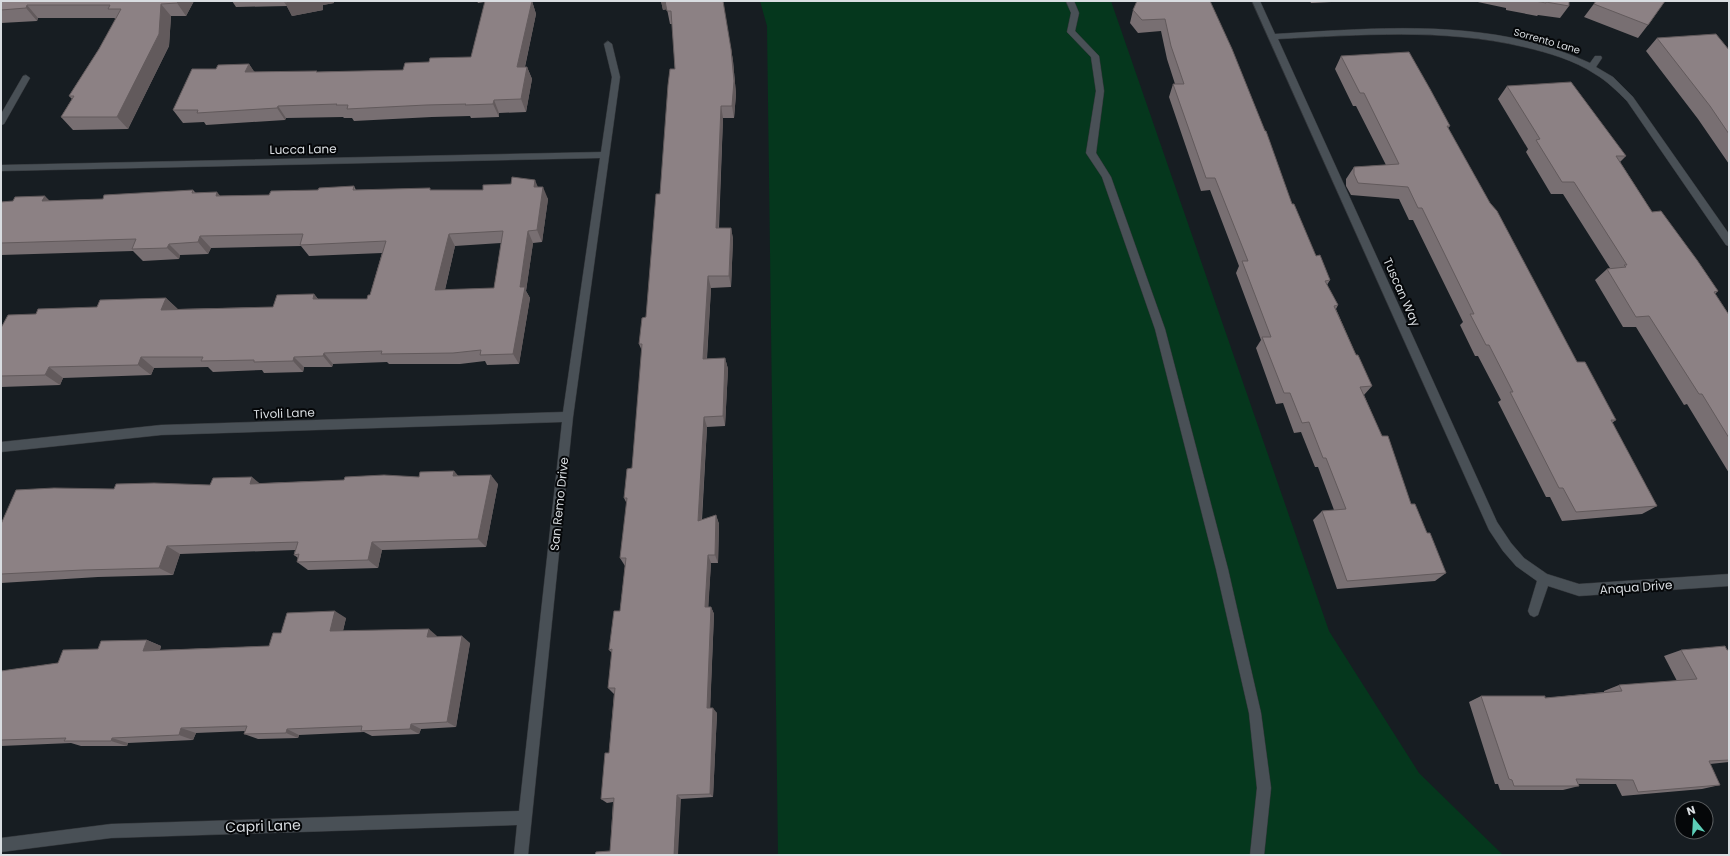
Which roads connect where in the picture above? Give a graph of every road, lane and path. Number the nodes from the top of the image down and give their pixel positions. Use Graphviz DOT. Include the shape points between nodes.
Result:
graph roads {
  1 [pos="1070,1"];
  2 [pos="1256,1"];
  3 [pos="1273,38"];
  4 [pos="608,44"];
  5 [pos="1598,58"];
  6 [pos="1592,66"];
  7 [pos="26,78"];
  8 [pos="1,122"];
  9 [pos="606,155"];
  10 [pos="1,168"];
  11 [pos="1729,241"];
  12 [pos="568,417"];
  13 [pos="1,447"];
  14 [pos="1544,579"];
  15 [pos="1729,580"];
  16 [pos="1534,611"];
  17 [pos="526,818"];
  18 [pos="1,845"];
  19 [pos="521,855"];
  20 [pos="1257,855"];
  1 -- 20 [label="street" via="1075,13 1072,32 1095,56 1100,91 1091,153 1106,177 1160,329 1222,569 1255,713 1264,788"];
  2 -- 3 [label="street, Tuscan Way"];
  3 -- 6 [label="street, Sorrento Lane" via="1404,31 1446,32 1516,42"];
  3 -- 14 [label="street, Tuscan Way" via="1493,526 1520,562"];
  4 -- 9 [label="street, San Remo Drive" via="616,77"];
  5 -- 6 [label="street"];
  6 -- 11 [label="street, Sorrento Lane" via="1610,78 1630,99"];
  7 -- 8 [label="street"];
  9 -- 10 [label="street, Lucca Lane"];
  9 -- 12 [label="street, San Remo Drive"];
  12 -- 13 [label="street, Tivoli Lane" via="161,430"];
  12 -- 17 [label="street, San Remo Drive"];
  14 -- 15 [label="street, Anqua Drive" via="1580,590"];
  14 -- 16 [label="street"];
  17 -- 18 [label="street, Capri Lane" via="111,831"];
  17 -- 19 [label="street, San Remo Drive"];
}
